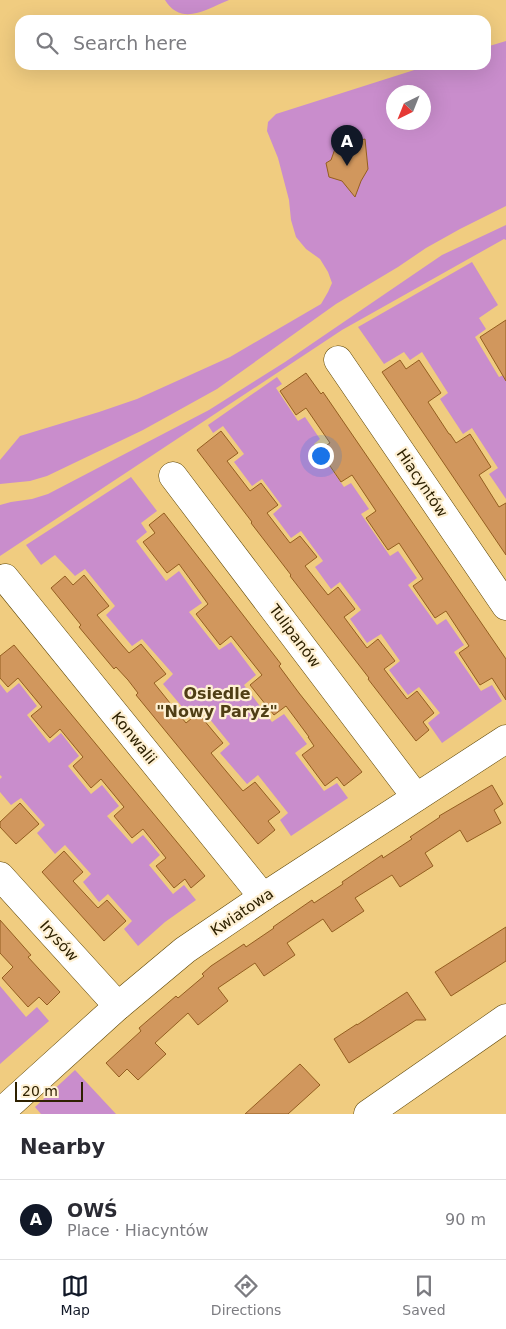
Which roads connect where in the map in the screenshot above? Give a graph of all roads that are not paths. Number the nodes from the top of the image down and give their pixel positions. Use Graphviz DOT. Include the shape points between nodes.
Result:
graph roads {
  1 [pos="338,360"];
  2 [pos="173,476"];
  3 [pos="5,578"];
  4 [pos="506,606"];
  5 [pos="506,739"];
  6 [pos="416,797"];
  7 [pos="0,876"];
  8 [pos="263,898"];
  9 [pos="118,1006"];
  10 [pos="506,1018"];
  11 [pos="0,1113"];
  12 [pos="368,1114"];
  1 -- 4 [label="street, Hiacyntów"];
  2 -- 6 [label="street, Tulipanów"];
  3 -- 8 [label="street, Konwalii"];
  5 -- 6 [label="street, Kwiatowa"];
  6 -- 8 [label="street, Kwiatowa"];
  7 -- 9 [label="street, Irysów"];
  8 -- 9 [label="street, Kwiatowa" via="185,950"];
  9 -- 11 [label="street, Kwiatowa"];
  10 -- 12 [label="street"];
}
